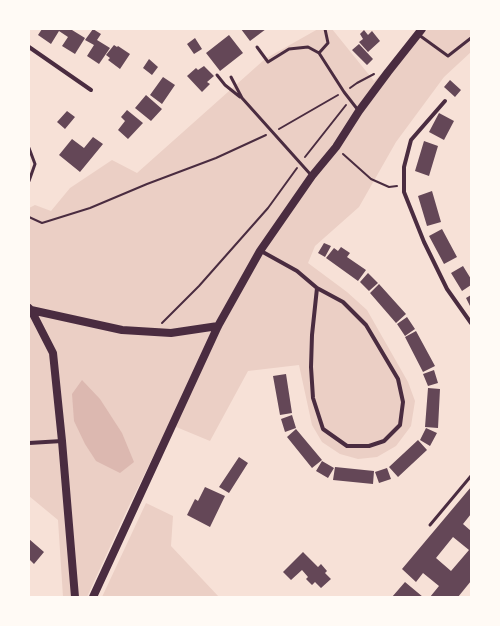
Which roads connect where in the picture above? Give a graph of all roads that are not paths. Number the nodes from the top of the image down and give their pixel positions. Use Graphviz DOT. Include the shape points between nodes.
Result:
graph roads {
  1 [pos="325,29"];
  2 [pos="420,32"];
  3 [pos="471,38"];
  4 [pos="29,47"];
  5 [pos="257,47"];
  6 [pos="319,53"];
  7 [pos="217,75"];
  8 [pos="231,77"];
  9 [pos="91,90"];
  10 [pos="242,98"];
  11 [pos="445,101"];
  12 [pos="359,111"];
  13 [pos="29,148"];
  14 [pos="312,176"];
  15 [pos="29,180"];
  16 [pos="260,250"];
  17 [pos="317,288"];
  18 [pos="30,309"];
  19 [pos="471,323"];
  20 [pos="218,326"];
  21 [pos="62,441"];
  22 [pos="29,443"];
  23 [pos="471,476"];
  24 [pos="430,525"];
  25 [pos="75,597"];
  26 [pos="94,597"];
  1 -- 6 [label="lane" via="328,43"];
  2 -- 3 [label="lane" via="448,56"];
  2 -- 12 [label="main road"];
  4 -- 9 [label="street"];
  5 -- 6 [label="lane" via="268,62 289,49 308,47"];
  6 -- 12 [label="lane"];
  7 -- 10 [label="lane"];
  8 -- 10 [label="lane"];
  10 -- 14 [label="lane"];
  11 -- 19 [label="street" via="411,140 404,167 404,192 447,289"];
  12 -- 14 [label="main road" via="336,147"];
  13 -- 15 [label="lane" via="35,164"];
  14 -- 16 [label="main road"];
  16 -- 17 [label="street" via="297,271"];
  16 -- 20 [label="main road"];
  17 -- 17 [label="street" via="343,302 366,325 398,379 403,402 400,425 384,441 369,446 347,446 323,429 314,398 311,367"];
  18 -- 20 [label="main road" via="122,330 171,333"];
  18 -- 21 [label="main road" via="53,353"];
  20 -- 26 [label="main road"];
  21 -- 22 [label="street"];
  21 -- 25 [label="main road"];
  23 -- 24 [label="lane"];
}
